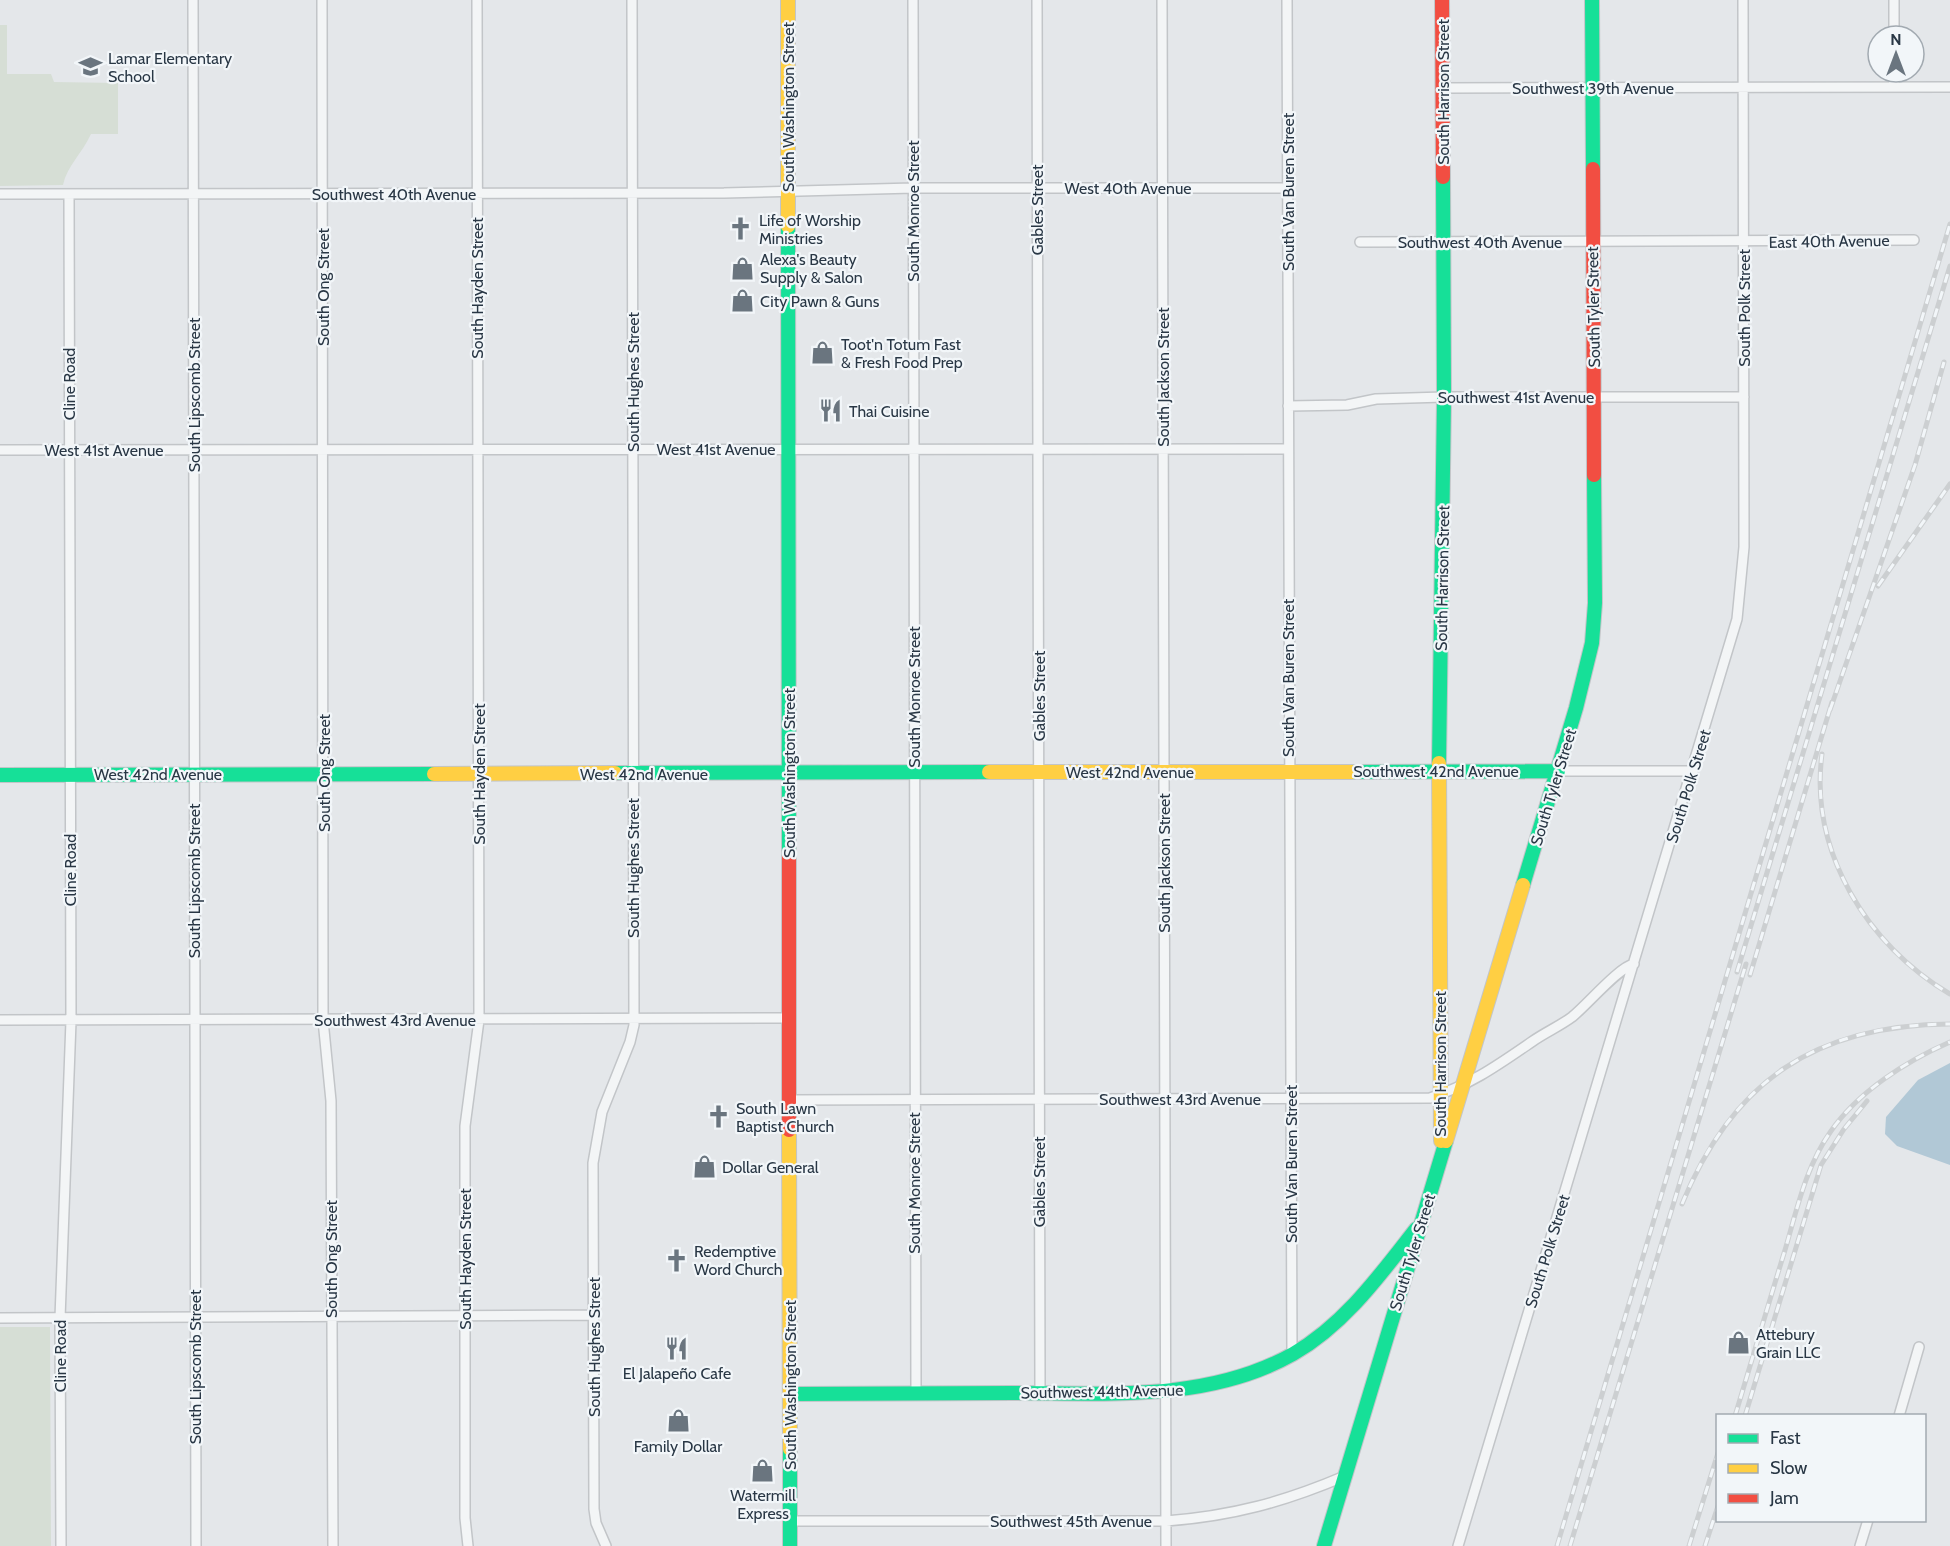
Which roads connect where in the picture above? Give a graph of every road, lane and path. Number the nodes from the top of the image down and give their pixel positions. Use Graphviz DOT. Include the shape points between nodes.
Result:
graph roads {
  1 [pos="192,0"];
  2 [pos="322,0"];
  3 [pos="477,0"];
  4 [pos="632,0"];
  5 [pos="788,0"];
  6 [pos="913,0"];
  7 [pos="1038,0"];
  8 [pos="1162,0"];
  9 [pos="1287,0"];
  10 [pos="1442,0"];
  11 [pos="1592,0"];
  12 [pos="1743,0"];
  13 [pos="1894,0"];
  14 [pos="1894,24"];
  15 [pos="1592,87"];
  16 [pos="1894,87"];
  17 [pos="1950,87"];
  18 [pos="1443,88"];
  19 [pos="1744,88"];
  20 [pos="913,188"];
  21 [pos="1037,188"];
  22 [pos="1162,188"];
  23 [pos="1288,188"];
  24 [pos="787,191"];
  25 [pos="632,193"];
  26 [pos="0,194"];
  27 [pos="69,194"];
  28 [pos="193,194"];
  29 [pos="323,194"];
  30 [pos="477,194"];
  31 [pos="1914,240"];
  32 [pos="1360,242"];
  33 [pos="1443,242"];
  34 [pos="1744,242"];
  35 [pos="1592,243"];
  36 [pos="1444,397"];
  37 [pos="1594,397"];
  38 [pos="1744,397"];
  39 [pos="1288,406"];
  40 [pos="633,448"];
  41 [pos="1287,448"];
  42 [pos="324,449"];
  43 [pos="477,449"];
  44 [pos="788,449"];
  45 [pos="914,449"];
  46 [pos="1037,449"];
  47 [pos="1163,449"];
  48 [pos="0,450"];
  49 [pos="69,450"];
  50 [pos="194,450"];
  51 [pos="1439,771"];
  52 [pos="1558,771"];
  53 [pos="1693,771"];
  54 [pos="1039,772"];
  55 [pos="1164,772"];
  56 [pos="1288,772"];
  57 [pos="69,774"];
  58 [pos="194,774"];
  59 [pos="324,774"];
  60 [pos="480,774"];
  61 [pos="632,774"];
  62 [pos="789,774"];
  63 [pos="914,774"];
  64 [pos="0,775"];
  65 [pos="1634,964"];
  66 [pos="789,1018"];
  67 [pos="634,1019"];
  68 [pos="0,1020"];
  69 [pos="323,1020"];
  70 [pos="479,1020"];
  71 [pos="71,1021"];
  72 [pos="194,1021"];
  73 [pos="1461,1088"];
  74 [pos="1440,1094"];
  75 [pos="1164,1098"];
  76 [pos="914,1099"];
  77 [pos="1039,1099"];
  78 [pos="1290,1099"];
  79 [pos="790,1100"];
  80 [pos="1441,1155"];
  81 [pos="1421,1223"];
  82 [pos="195,1316"];
  83 [pos="332,1316"];
  84 [pos="465,1316"];
  85 [pos="594,1316"];
  86 [pos="0,1318"];
  87 [pos="60,1318"];
  88 [pos="1919,1347"];
  89 [pos="1292,1356"];
  90 [pos="1040,1392"];
  91 [pos="1165,1392"];
  92 [pos="916,1393"];
  93 [pos="791,1394"];
  94 [pos="1900,1414"];
  95 [pos="1345,1476"];
  96 [pos="790,1521"];
  97 [pos="1166,1521"];
  98 [pos="1868,1522"];
  99 [pos="61,1546"];
  100 [pos="195,1546"];
  101 [pos="333,1546"];
  102 [pos="468,1546"];
  103 [pos="606,1546"];
  104 [pos="790,1546"];
  105 [pos="1166,1546"];
  106 [pos="1324,1546"];
  107 [pos="1458,1546"];
  108 [pos="1860,1546"];
  1 -- 28 [label="street, South Lipscomb Street"];
  2 -- 29 [label="street, South Ong Street"];
  3 -- 30 [label="street, South Hayden Street"];
  4 -- 25 [label="street, South Hughes Street"];
  5 -- 24 [label="street, South Washington Street"];
  6 -- 20 [label="street, South Monroe Street"];
  7 -- 21 [label="street, Gables Street"];
  8 -- 22 [label="street, South Jackson Street"];
  9 -- 23 [label="street, South Van Buren Street"];
  10 -- 18 [label="street, South Harrison Street"];
  11 -- 15 [label="street, South Tyler Street"];
  12 -- 19 [label="street, South Polk Street"];
  13 -- 14 [label="street"];
  15 -- 18 [label="street, Southwest 39th Avenue"];
  15 -- 19 [label="street, Southwest 39th Avenue"];
  15 -- 35 [label="street, South Tyler Street"];
  16 -- 17 [label="street, Southwest 39th Avenue"];
  16 -- 19 [label="street, Southwest 39th Avenue"];
  18 -- 33 [label="street, South Harrison Street"];
  19 -- 34 [label="street, South Polk Street"];
  20 -- 21 [label="street, West 40th Avenue"];
  20 -- 24 [label="street, West 40th Avenue"];
  20 -- 45 [label="street, South Monroe Street"];
  21 -- 22 [label="street, West 40th Avenue"];
  21 -- 46 [label="street, Gables Street"];
  22 -- 23 [label="street, West 40th Avenue"];
  22 -- 47 [label="street, South Jackson Street"];
  23 -- 39 [label="street, South Van Buren Street"];
  24 -- 25 [label="street, Southwest 40th Avenue"];
  24 -- 44 [label="street, South Washington Street"];
  25 -- 30 [label="street, Southwest 40th Avenue"];
  25 -- 40 [label="street, South Hughes Street"];
  26 -- 27 [label="street, Southwest 40th Avenue"];
  27 -- 28 [label="street, Southwest 40th Avenue"];
  27 -- 49 [label="street, Cline Road"];
  28 -- 29 [label="street, Southwest 40th Avenue"];
  28 -- 50 [label="street, South Lipscomb Street"];
  29 -- 30 [label="street, Southwest 40th Avenue"];
  29 -- 42 [label="street, South Ong Street"];
  30 -- 43 [label="street, South Hayden Street"];
  31 -- 34 [label="street, East 40th Avenue"];
  32 -- 33 [label="street, Southwest 40th Avenue"];
  33 -- 35 [label="street, Southwest 40th Avenue"];
  33 -- 36 [label="street, South Harrison Street"];
  34 -- 35 [label="street, Southwest 40th Avenue"];
  34 -- 38 [label="street, South Polk Street"];
  35 -- 37 [label="street, South Tyler Street"];
  36 -- 37 [label="street, Southwest 41st Avenue"];
  36 -- 39 [label="street, Southwest 41st Avenue"];
  36 -- 51 [label="street, South Harrison Street"];
  37 -- 38 [label="street, Southwest 41st Avenue"];
  37 -- 52 [label="street, South Tyler Street" via="1592,644"];
  38 -- 53 [label="street, South Polk Street" via="1742,589 1737,620"];
  39 -- 41 [label="street, South Van Buren Street"];
  40 -- 43 [label="street, West 41st Avenue"];
  40 -- 44 [label="street, West 41st Avenue"];
  40 -- 61 [label="street, South Hughes Street"];
  41 -- 47 [label="street, West 41st Avenue"];
  41 -- 56 [label="street, South Van Buren Street"];
  42 -- 43 [label="street, West 41st Avenue"];
  42 -- 50 [label="street, West 41st Avenue"];
  42 -- 59 [label="street, South Ong Street"];
  43 -- 60 [label="street, South Hayden Street"];
  44 -- 45 [label="street, West 41st Avenue"];
  44 -- 62 [label="street, South Washington Street"];
  45 -- 46 [label="street, West 41st Avenue"];
  45 -- 63 [label="street, South Monroe Street"];
  46 -- 47 [label="street, West 41st Avenue"];
  46 -- 54 [label="street, Gables Street"];
  47 -- 55 [label="street, South Jackson Street"];
  48 -- 49 [label="street, West 41st Avenue"];
  49 -- 50 [label="street, West 41st Avenue"];
  49 -- 57 [label="street, Cline Road"];
  50 -- 58 [label="street, South Lipscomb Street"];
  51 -- 52 [label="street, Southwest 42nd Avenue"];
  51 -- 56 [label="street, Southwest 42nd Avenue"];
  51 -- 74 [label="street, South Harrison Street"];
  52 -- 53 [label="street, Southwest 42nd Avenue"];
  52 -- 73 [label="street, South Tyler Street"];
  53 -- 65 [label="street, South Polk Street"];
  54 -- 55 [label="street, West 42nd Avenue"];
  54 -- 63 [label="street, West 42nd Avenue"];
  54 -- 77 [label="street, Gables Street"];
  55 -- 56 [label="street, West 42nd Avenue"];
  55 -- 75 [label="street, South Jackson Street"];
  56 -- 78 [label="street, South Van Buren Street"];
  57 -- 58 [label="street, West 42nd Avenue"];
  57 -- 64 [label="street, West 42nd Avenue"];
  57 -- 71 [label="street, Cline Road"];
  58 -- 59 [label="street, West 42nd Avenue"];
  58 -- 72 [label="street, South Lipscomb Street"];
  59 -- 60 [label="street, West 42nd Avenue"];
  59 -- 69 [label="street, South Ong Street"];
  60 -- 61 [label="street, West 42nd Avenue"];
  60 -- 70 [label="street, South Hayden Street"];
  61 -- 62 [label="street, West 42nd Avenue"];
  61 -- 67 [label="street, South Hughes Street"];
  62 -- 63 [label="street, West 42nd Avenue"];
  62 -- 66 [label="street, South Washington Street"];
  63 -- 76 [label="street, South Monroe Street"];
  65 -- 73 [label="street, Southwest 43rd Avenue" via="1623,966 1607,986 1571,1017"];
  65 -- 107 [label="street, South Polk Street"];
  66 -- 67 [label="street, Southwest 43rd Avenue"];
  66 -- 79 [label="street, South Washington Street"];
  67 -- 70 [label="street, Southwest 43rd Avenue"];
  67 -- 85 [label="street, South Hughes Street" via="630,1042 602,1112 595,1141"];
  68 -- 71 [label="street, Southwest 43rd Avenue"];
  69 -- 70 [label="street, Southwest 43rd Avenue"];
  69 -- 72 [label="street, Southwest 43rd Avenue"];
  69 -- 83 [label="street, South Ong Street" via="331,1101"];
  70 -- 84 [label="street, South Hayden Street" via="465,1126"];
  71 -- 72 [label="street, Southwest 43rd Avenue"];
  71 -- 87 [label="street, Cline Road"];
  72 -- 82 [label="street, South Lipscomb Street"];
  73 -- 74 [label="street, Southwest 43rd Avenue"];
  73 -- 80 [label="street, South Tyler Street"];
  74 -- 78 [label="street, Southwest 43rd Avenue" via="1430,1098"];
  74 -- 80 [label="street, South Harrison Street"];
  75 -- 77 [label="street, Southwest 43rd Avenue"];
  75 -- 78 [label="street, Southwest 43rd Avenue"];
  75 -- 91 [label="street, South Jackson Street"];
  76 -- 77 [label="street, Southwest 43rd Avenue"];
  76 -- 79 [label="street, Southwest 43rd Avenue"];
  76 -- 92 [label="street, South Monroe Street"];
  77 -- 90 [label="street, Gables Street"];
  78 -- 89 [label="street, South Van Buren Street"];
  79 -- 93 [label="street, South Washington Street"];
  80 -- 81 [label="street, South Tyler Street"];
  81 -- 89 [label="street, Southwest 44th Avenue" via="1364,1296 1324,1334"];
  81 -- 95 [label="street, South Tyler Street"];
  82 -- 83 [label="street"];
  82 -- 87 [label="street"];
  82 -- 100 [label="street, South Lipscomb Street"];
  83 -- 84 [label="street"];
  83 -- 101 [label="street, South Ong Street"];
  84 -- 85 [label="street"];
  84 -- 102 [label="street, South Hayden Street"];
  85 -- 103 [label="street, South Hughes Street" via="594,1509"];
  86 -- 87 [label="street"];
  87 -- 99 [label="street, Cline Road"];
  88 -- 94 [label="street"];
  89 -- 91 [label="street, Southwest 44th Avenue" via="1232,1380"];
  90 -- 91 [label="street, Southwest 44th Avenue"];
  90 -- 92 [label="street, Southwest 44th Avenue"];
  91 -- 97 [label="street, South Jackson Street"];
  92 -- 93 [label="street, Southwest 44th Avenue"];
  93 -- 96 [label="street, South Washington Street"];
  95 -- 97 [label="street, Southwest 45th Avenue" via="1255,1509"];
  95 -- 106 [label="street, South Tyler Street"];
  96 -- 97 [label="street, Southwest 45th Avenue"];
  96 -- 104 [label="street, South Washington Street"];
  97 -- 105 [label="street, South Jackson Street"];
  98 -- 108 [label="street"];
}
